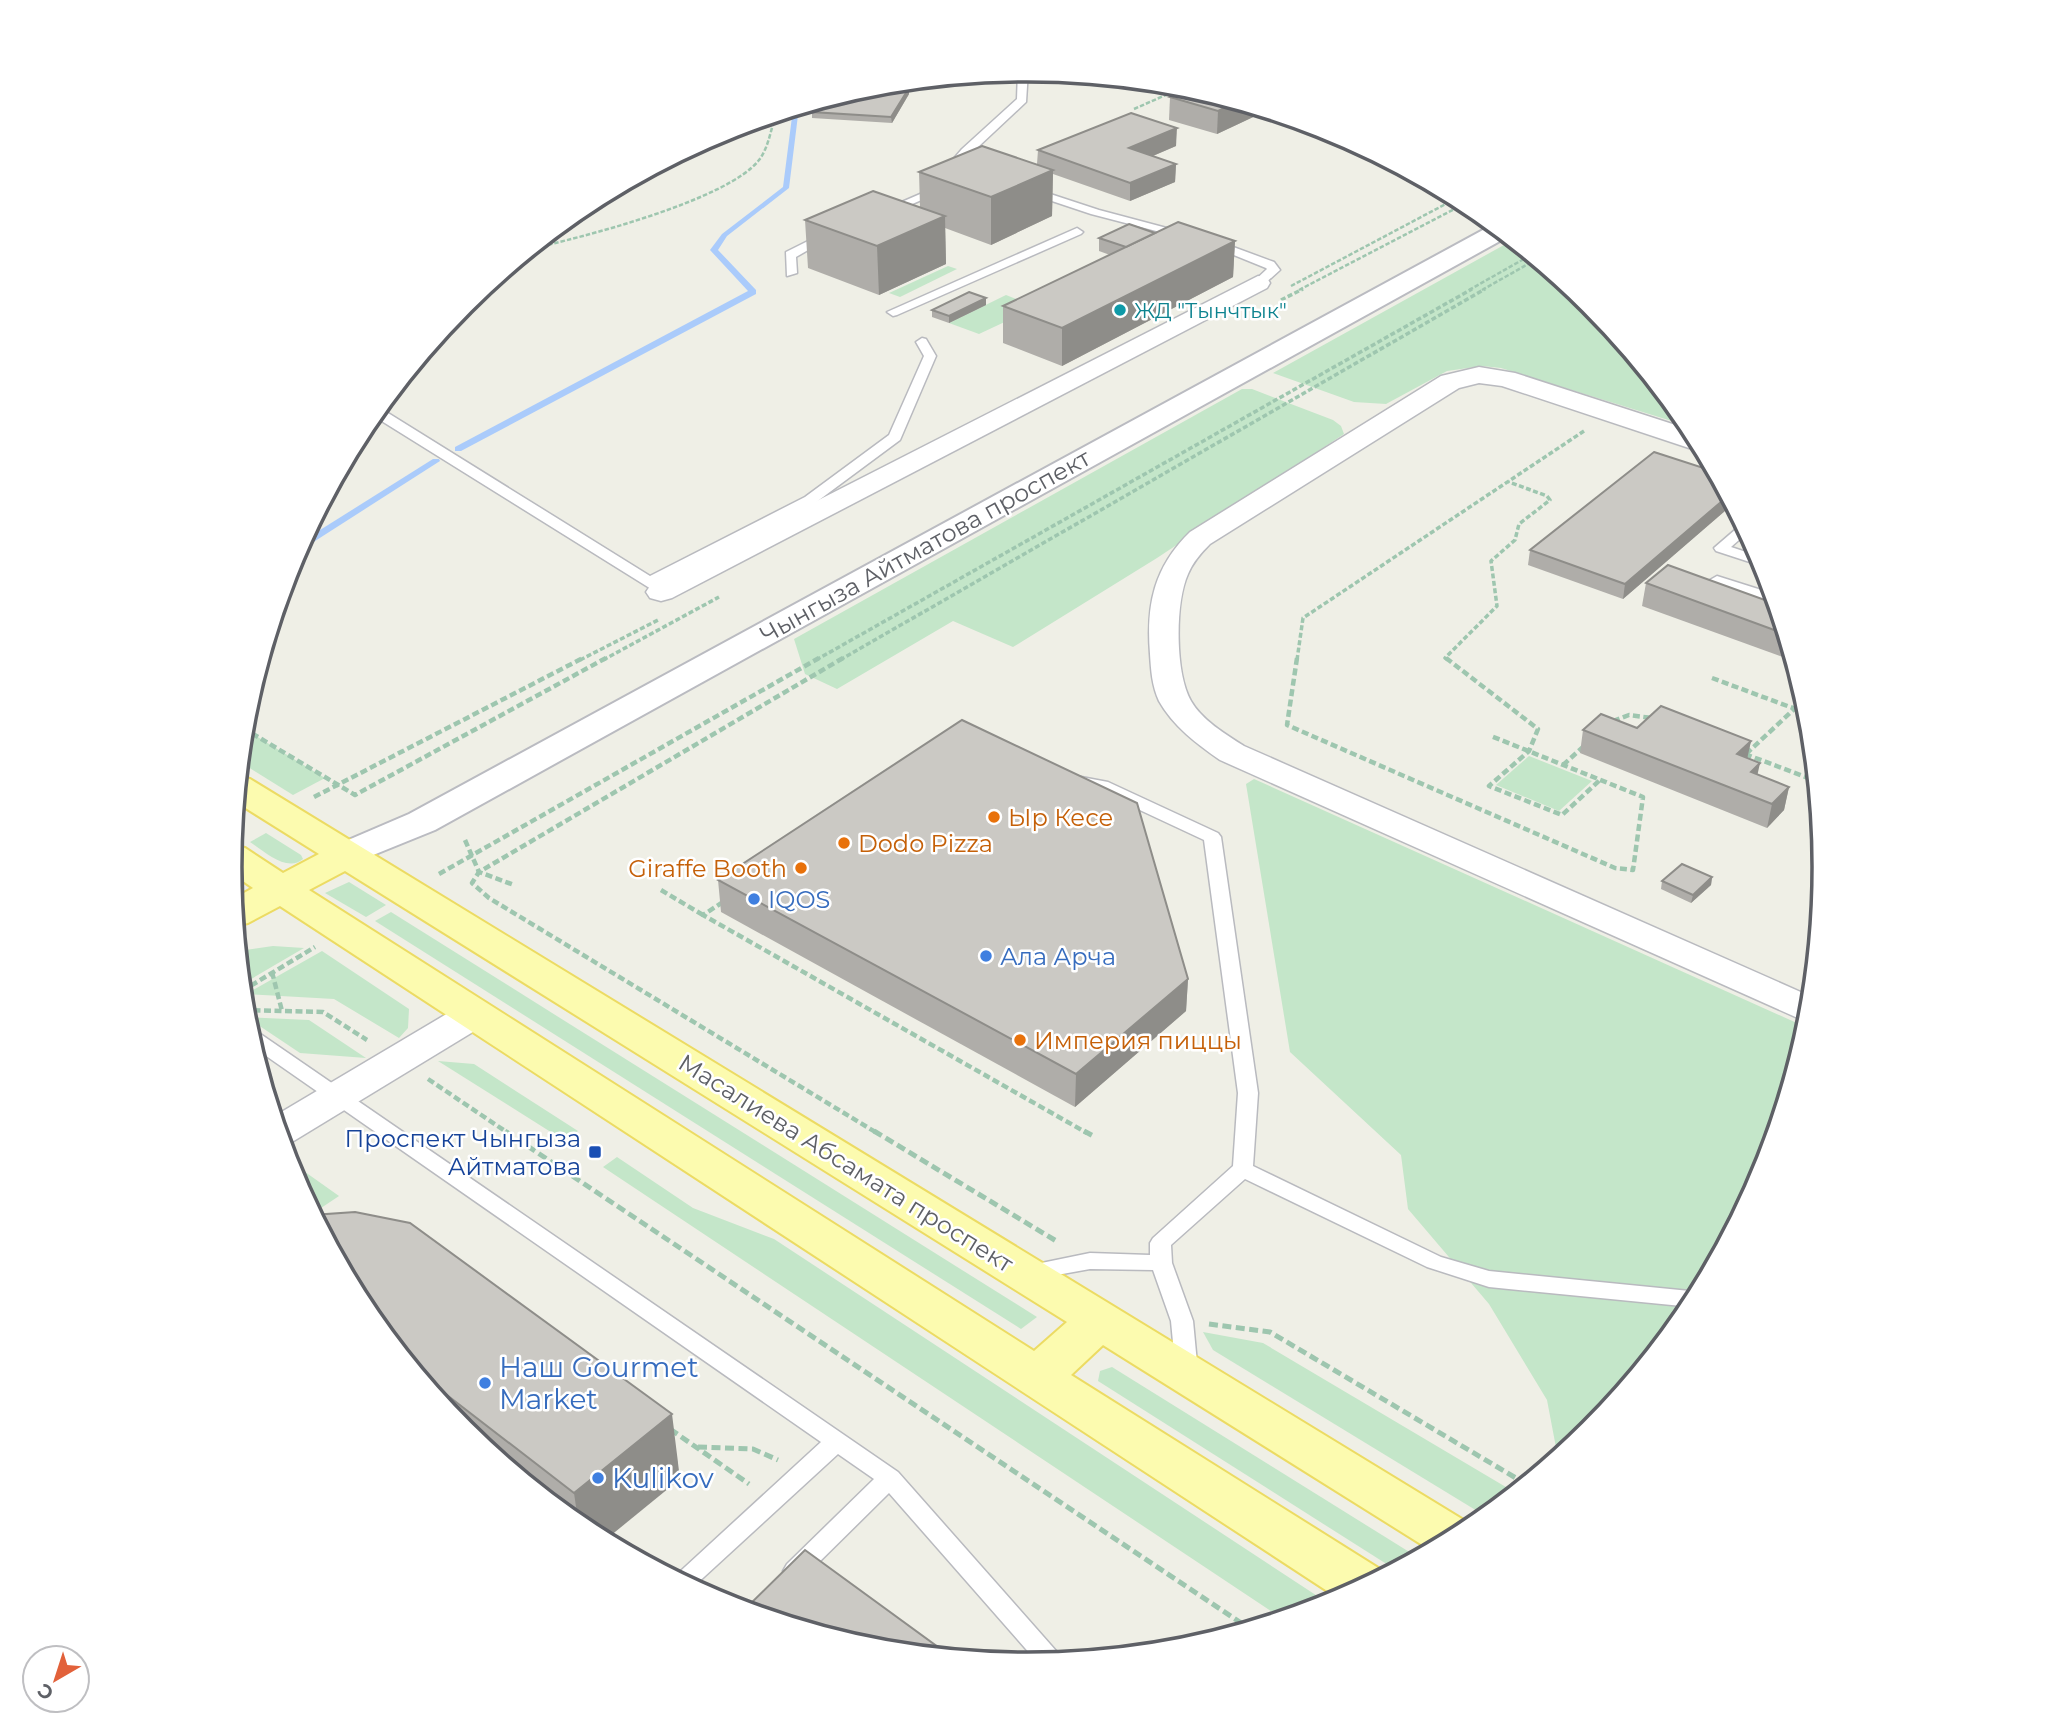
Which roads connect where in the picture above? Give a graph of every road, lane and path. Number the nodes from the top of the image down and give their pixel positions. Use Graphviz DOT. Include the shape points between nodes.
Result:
graph roads {
  1 [pos="1023,82"];
  2 [pos="1165,95"];
  3 [pos="1134,108"];
  4 [pos="772,125"];
  5 [pos="1016,186"];
  6 [pos="870,218"];
  7 [pos="845,229"];
  8 [pos="1077,232"];
  9 [pos="1491,235"];
  10 [pos="548,246"];
  11 [pos="1523,259"];
  12 [pos="1529,264"];
  13 [pos="791,273"];
  14 [pos="1258,283"];
  15 [pos="893,312"];
  16 [pos="922,342"];
  17 [pos="384,417"];
  18 [pos="1589,428"];
  19 [pos="1684,437"];
  20 [pos="1508,482"];
  21 [pos="1737,534"];
  22 [pos="1748,557"];
  23 [pos="1717,580"];
  24 [pos="655,587"];
  25 [pos="1763,596"];
  26 [pos="1712,678"];
  27 [pos="1795,708"];
  28 [pos="1653,718"];
  29 [pos="1610,722"];
  30 [pos="253,734"];
  31 [pos="1492,736"];
  32 [pos="1591,739"];
  33 [pos="1735,750"];
  34 [pos="1529,751"];
  35 [pos="1746,754"];
  36 [pos="1563,765"];
  37 [pos="1057,778"];
  38 [pos="1807,778"];
  39 [pos="1600,780"];
  40 [pos="245,792"];
  41 [pos="305,802"];
  42 [pos="465,841"];
  43 [pos="346,855"];
  44 [pos="471,855"];
  45 [pos="242,863"];
  46 [pos="479,872"];
  47 [pos="432,878"];
  48 [pos="514,885"];
  49 [pos="280,888"];
  50 [pos="661,890"];
  51 [pos="727,900"];
  52 [pos="243,909"];
  53 [pos="703,915"];
  54 [pos="318,945"];
  55 [pos="272,972"];
  56 [pos="251,985"];
  57 [pos="1800,1006"];
  58 [pos="255,1010"];
  59 [pos="282,1011"];
  60 [pos="473,1015"];
  61 [pos="263,1044"];
  62 [pos="400,1060"];
  63 [pos="337,1096"];
  64 [pos="286,1127"];
  65 [pos="1095,1137"];
  66 [pos="1243,1168"];
  67 [pos="1090,1261"];
  68 [pos="1161,1263"];
  69 [pos="1025,1273"];
  70 [pos="1684,1298"];
  71 [pos="1100,1321"];
  72 [pos="1182,1321"];
  73 [pos="1187,1374"];
  74 [pos="1037,1377"];
  75 [pos="663,1424"];
  76 [pos="837,1441"];
  77 [pos="697,1447"];
  78 [pos="805,1471"];
  79 [pos="890,1478"];
  80 [pos="1518,1479"];
  81 [pos="773,1500"];
  82 [pos="1444,1532"];
  83 [pos="689,1576"];
  84 [pos="1355,1581"];
  85 [pos="779,1585"];
  86 [pos="1241,1623"];
  87 [pos="1044,1652"];
  1 -- 6 [label="lane" via="1022,100 958,157 958,165 977,173"];
  2 -- 3 [label="path"];
  4 -- 10 [label="path" via="759,161 737,180 659,212"];
  5 -- 14 [label="lane" via="1262,260 1274,270"];
  7 -- 13 [label="lane" via="790,255"];
  8 -- 15 [label="lane"];
  9 -- 43 [label="main road, Чынгыза Айтматова проспект" via="422,822"];
  11 -- 44 [label="path"];
  12 -- 46 [label="path"];
  14 -- 24 [label="street"];
  16 -- 24 [label="lane" via="930,356 895,437 810,500"];
  17 -- 24 [label="lane"];
  18 -- 20 [label="path"];
  19 -- 57 [label="street" via="1506,379 1479,375 1450,382 1188,549 1172,576 1162,611 1169,687 1193,723 1231,753"];
  20 -- 34 [label="path" via="1550,500 1519,524 1515,540 1491,561 1497,606 1445,658 1538,729"];
  20 -- 39 [label="path" via="1303,618 1287,725 1615,868 1633,870 1643,797"];
  21 -- 22 [label="lane" via="1721,548"];
  23 -- 25 [label="lane"];
  26 -- 27 [label="path"];
  27 -- 35 [label="path"];
  28 -- 29 [label="path" via="1629,715"];
  30 -- 41 [label="path" via="337,785"];
  31 -- 34 [label="path"];
  32 -- 36 [label="path"];
  33 -- 35 [label="path"];
  34 -- 36 [label="path"];
  34 -- 39 [label="path" via="1489,786 1562,815"];
  35 -- 38 [label="path"];
  36 -- 39 [label="path"];
  37 -- 66 [label="lane" via="1102,786 1212,837 1248,1093"];
  40 -- 43 [label="main road, Масалиева Абсамата проспект"];
  42 -- 44 [label="path"];
  43 -- 49 [label="main road"];
  43 -- 69 [label="main road, Масалиева Абсамата проспект"];
  44 -- 46 [label="path"];
  44 -- 47 [label="path"];
  45 -- 49 [label="main road"];
  46 -- 48 [label="path"];
  46 -- 67 [label="path" via="472,883 489,898"];
  49 -- 52 [label="main road"];
  49 -- 60 [label="main road"];
  50 -- 53 [label="path"];
  51 -- 53 [label="path"];
  53 -- 65 [label="path"];
  54 -- 55 [label="path"];
  55 -- 56 [label="path"];
  55 -- 59 [label="path"];
  58 -- 59 [label="path"];
  59 -- 62 [label="path" via="323,1012"];
  60 -- 62 [label="street"];
  60 -- 74 [label="main road"];
  61 -- 63 [label="lane"];
  62 -- 63 [label="street"];
  62 -- 86 [label="path"];
  63 -- 64 [label="street"];
  63 -- 76 [label="lane"];
  66 -- 68 [label="lane" via="1160,1243"];
  66 -- 70 [label="lane" via="1433,1262 1489,1279"];
  67 -- 68 [label="lane"];
  67 -- 69 [label="lane"];
  68 -- 72 [label="lane"];
  69 -- 71 [label="main road, Масалиева Абсамата проспект"];
  71 -- 73 [label="main road, Масалиева Абсамата проспект"];
  71 -- 74 [label="main road"];
  72 -- 73 [label="lane"];
  72 -- 80 [label="path" via="1270,1332"];
  73 -- 82 [label="main road, Масалиева Абсамата проспект"];
  74 -- 84 [label="main road"];
  75 -- 77 [label="path"];
  76 -- 78 [label="lane"];
  76 -- 79 [label="lane"];
  77 -- 78 [label="path" via="753,1449"];
  77 -- 81 [label="path"];
  78 -- 81 [label="lane"];
  79 -- 85 [label="lane"];
  79 -- 87 [label="lane"];
  81 -- 83 [label="lane"];
}
